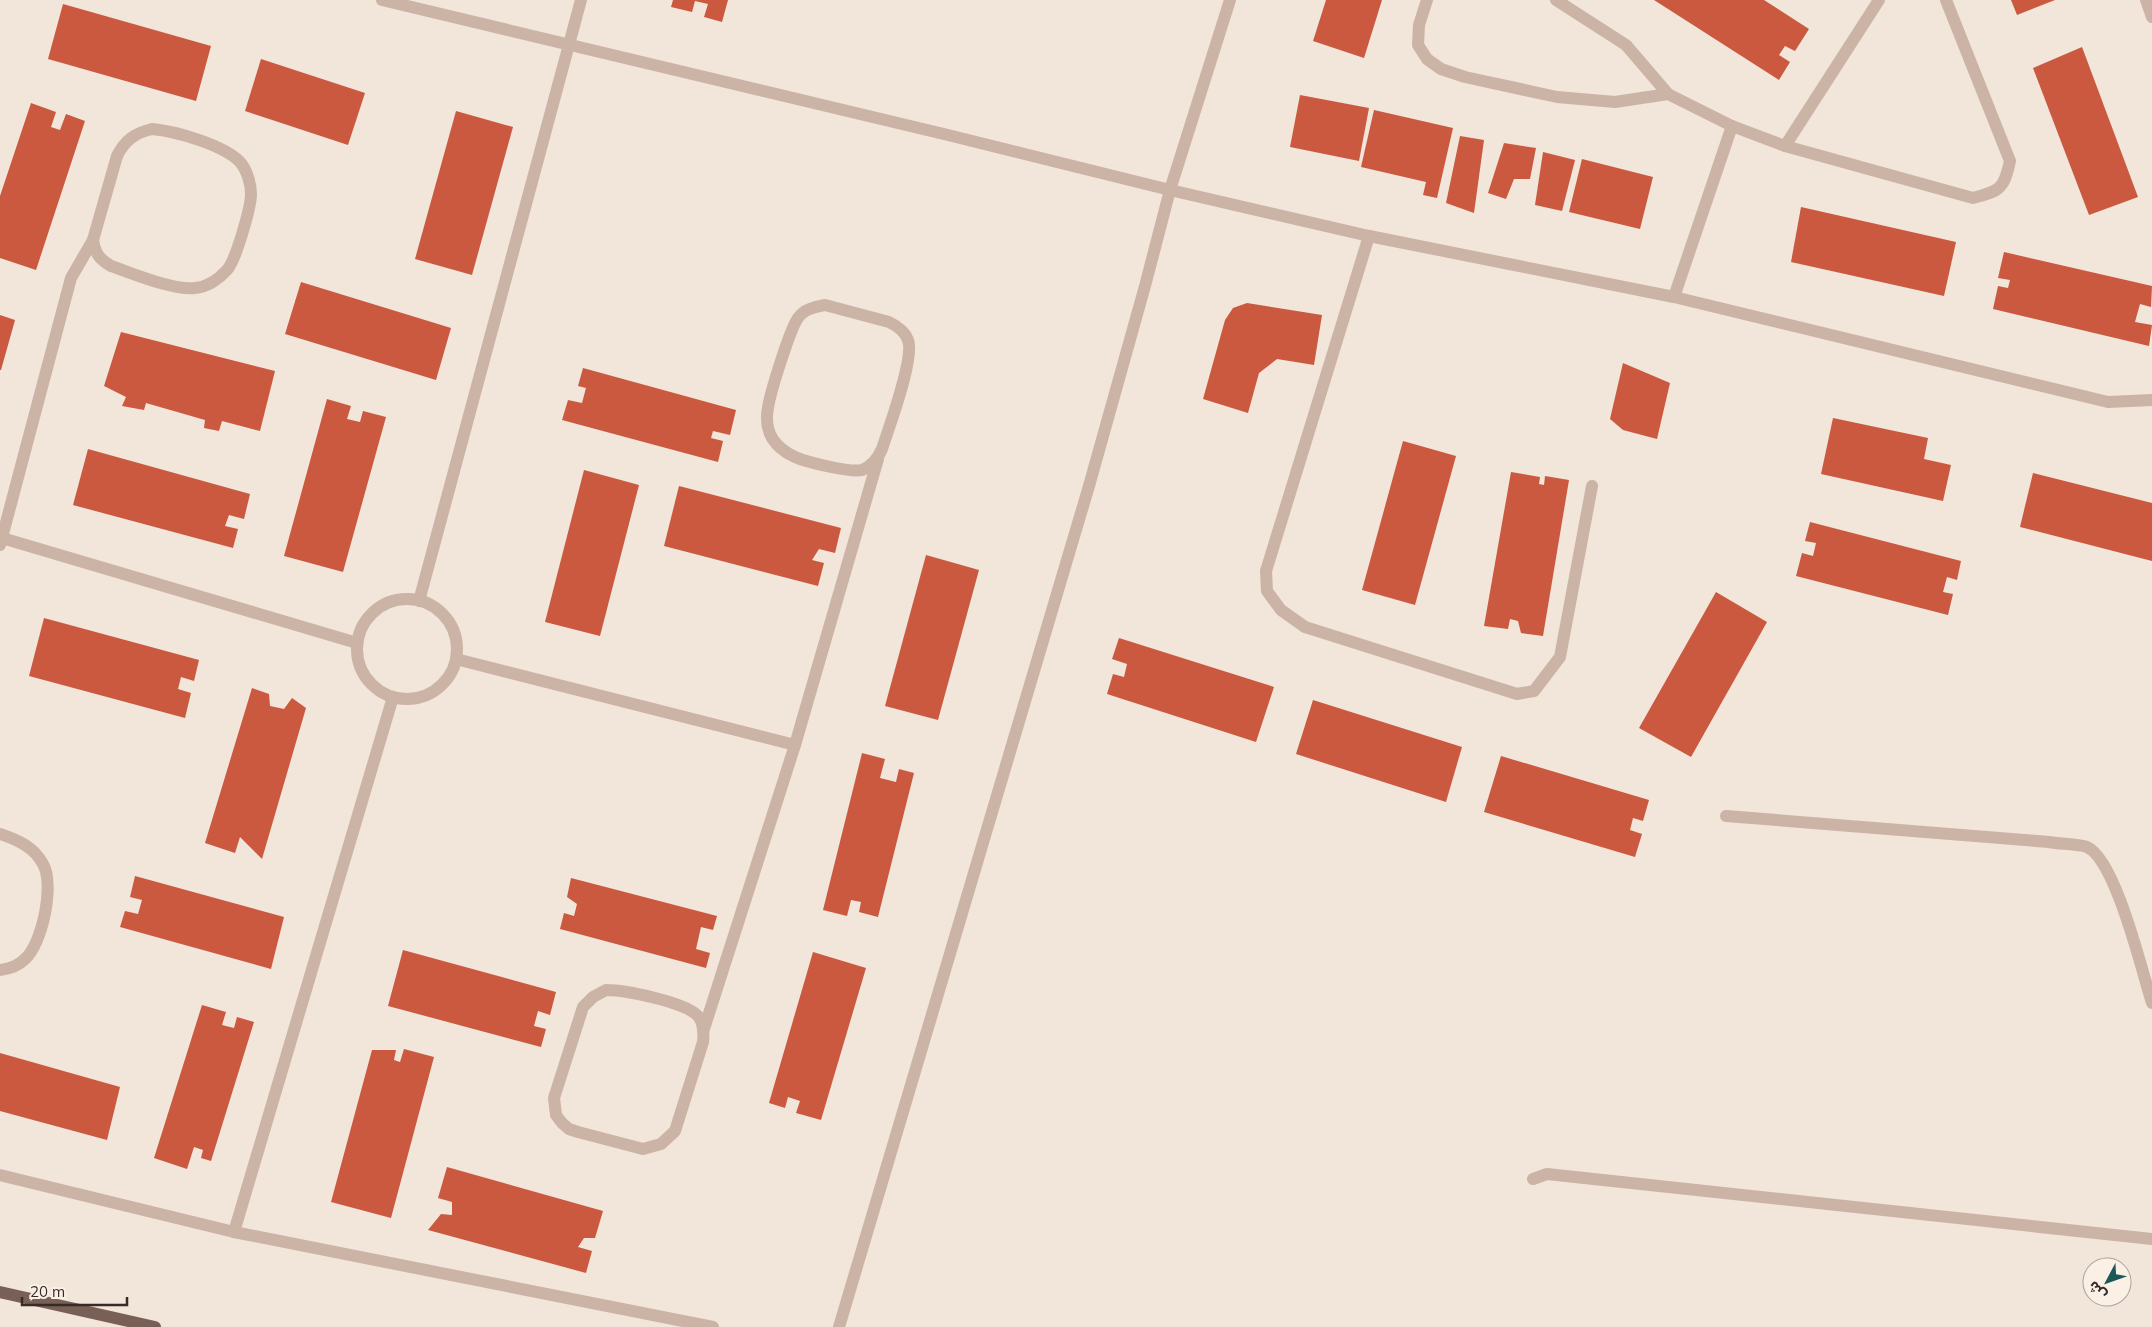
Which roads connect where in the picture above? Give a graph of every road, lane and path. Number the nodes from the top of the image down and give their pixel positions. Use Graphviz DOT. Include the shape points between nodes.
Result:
graph roads {
  1 [pos="382,0"];
  2 [pos="581,0"];
  3 [pos="1230,0"];
  4 [pos="1427,0"];
  5 [pos="1556,0"];
  6 [pos="1879,0"];
  7 [pos="1946,0"];
  8 [pos="2146,0"];
  9 [pos="2152,17"];
  10 [pos="568,44"];
  11 [pos="1668,94"];
  12 [pos="1732,126"];
  13 [pos="1785,146"];
  14 [pos="1170,190"];
  15 [pos="1369,236"];
  16 [pos="93,240"];
  17 [pos="1674,298"];
  18 [pos="2152,400"];
  19 [pos="878,458"];
  20 [pos="1592,486"];
  21 [pos="1,542"];
  22 [pos="419,601"];
  23 [pos="357,643"];
  24 [pos="456,660"];
  25 [pos="393,697"];
  26 [pos="795,745"];
  27 [pos="1726,816"];
  28 [pos="0,834"];
  29 [pos="0,970"];
  30 [pos="2152,1003"];
  31 [pos="704,1030"];
  32 [pos="0,1175"];
  33 [pos="1533,1178"];
  34 [pos="234,1232"];
  35 [pos="2152,1239"];
  36 [pos="0,1292"];
  37 [pos="155,1327"];
  38 [pos="713,1327"];
  39 [pos="839,1327"];
  1 -- 10 [label="street"];
  2 -- 10 [label="street"];
  3 -- 14 [label="street"];
  4 -- 11 [label="street" via="1419,25 1418,45 1427,59 1441,69 1557,97 1615,102"];
  5 -- 11 [label="street" via="1626,45"];
  6 -- 13 [label="street"];
  7 -- 13 [label="street" via="2010,161 2006,179 1995,192 1973,198"];
  8 -- 9 [label="street"];
  10 -- 14 [label="street"];
  10 -- 22 [label="street"];
  11 -- 12 [label="street"];
  12 -- 13 [label="street"];
  12 -- 17 [label="street"];
  14 -- 15 [label="street"];
  14 -- 39 [label="street" via="1089,486"];
  15 -- 17 [label="street"];
  15 -- 20 [label="street" via="1266,571 1267,591 1281,610 1306,627 1517,694 1534,691 1560,656"];
  16 -- 16 [label="street" via="94,251 110,266 174,286 195,288 213,283 228,269 236,251 251,195 248,178 241,163 228,152 164,130 140,132 122,146 117,156"];
  16 -- 21 [label="street" via="71,278"];
  17 -- 18 [label="street" via="2108,402"];
  19 -- 19 [label="street" via="909,358 908,340 897,326 889,322 825,305 810,308 798,317 792,331 768,407 767,422 772,438 782,450 796,457 850,470 861,470"];
  19 -- 26 [label="street"];
  21 -- 23 [label="street"];
  22 -- 23 [label="street" via="402,599 386,603 372,613 362,627"];
  22 -- 24 [label="street" via="434,607 445,617 457,644"];
  23 -- 25 [label="street" via="358,660 366,676 377,689"];
  24 -- 25 [label="street" via="439,687 409,699"];
  24 -- 26 [label="street"];
  25 -- 34 [label="street"];
  26 -- 31 [label="street"];
  27 -- 30 [label="street" via="2049,842 2088,848 2104,865 2117,888"];
  28 -- 29 [label="street" via="20,840 34,851 44,865 49,899 32,949 15,966"];
  31 -- 31 [label="street" via="678,1122 669,1139 661,1144 652,1148 633,1148 569,1129 556,1115 554,1098 583,1007 593,996 606,990 621,990 678,1005 690,1009"];
  32 -- 34 [label="street"];
  33 -- 35 [label="street" via="1547,1174"];
  34 -- 38 [label="street"];
  36 -- 37 [label="main road"];
}
